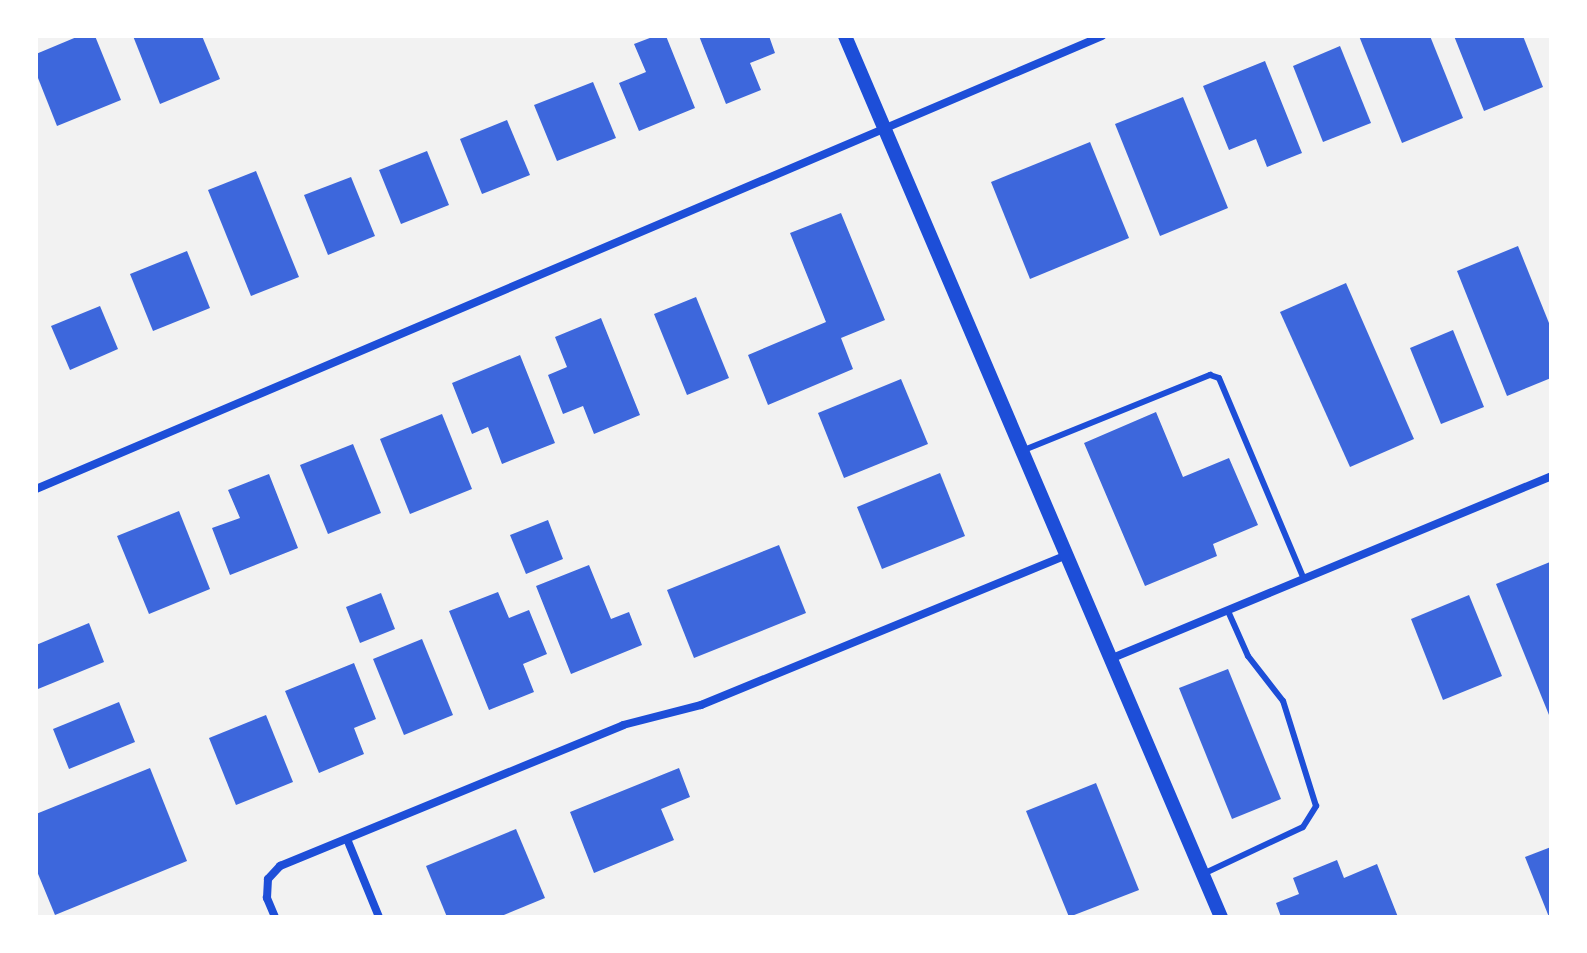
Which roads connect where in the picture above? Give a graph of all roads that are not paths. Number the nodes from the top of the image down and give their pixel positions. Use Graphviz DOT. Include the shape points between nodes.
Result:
graph roads {
  1 [pos="845,36"];
  2 [pos="1102,36"];
  3 [pos="884,128"];
  4 [pos="1021,451"];
  5 [pos="1551,476"];
  6 [pos="36,489"];
  7 [pos="1066,555"];
  8 [pos="1304,579"];
  9 [pos="1228,611"];
  10 [pos="1110,659"];
  11 [pos="347,839"];
  12 [pos="1203,874"];
  13 [pos="275,917"];
  14 [pos="379,917"];
  15 [pos="1221,917"];
  1 -- 3 [label="street"];
  2 -- 3 [label="street"];
  3 -- 4 [label="street"];
  3 -- 6 [label="street"];
  4 -- 7 [label="street"];
  4 -- 8 [label="lane" via="1210,375 1219,378"];
  5 -- 8 [label="street"];
  7 -- 10 [label="street"];
  7 -- 11 [label="street" via="701,705 623,725"];
  8 -- 9 [label="street"];
  9 -- 10 [label="street"];
  9 -- 12 [label="lane" via="1248,656 1283,701 1316,806 1303,827"];
  10 -- 12 [label="street"];
  11 -- 13 [label="street" via="280,866 268,879 267,898"];
  11 -- 14 [label="street"];
  12 -- 15 [label="street"];
}
